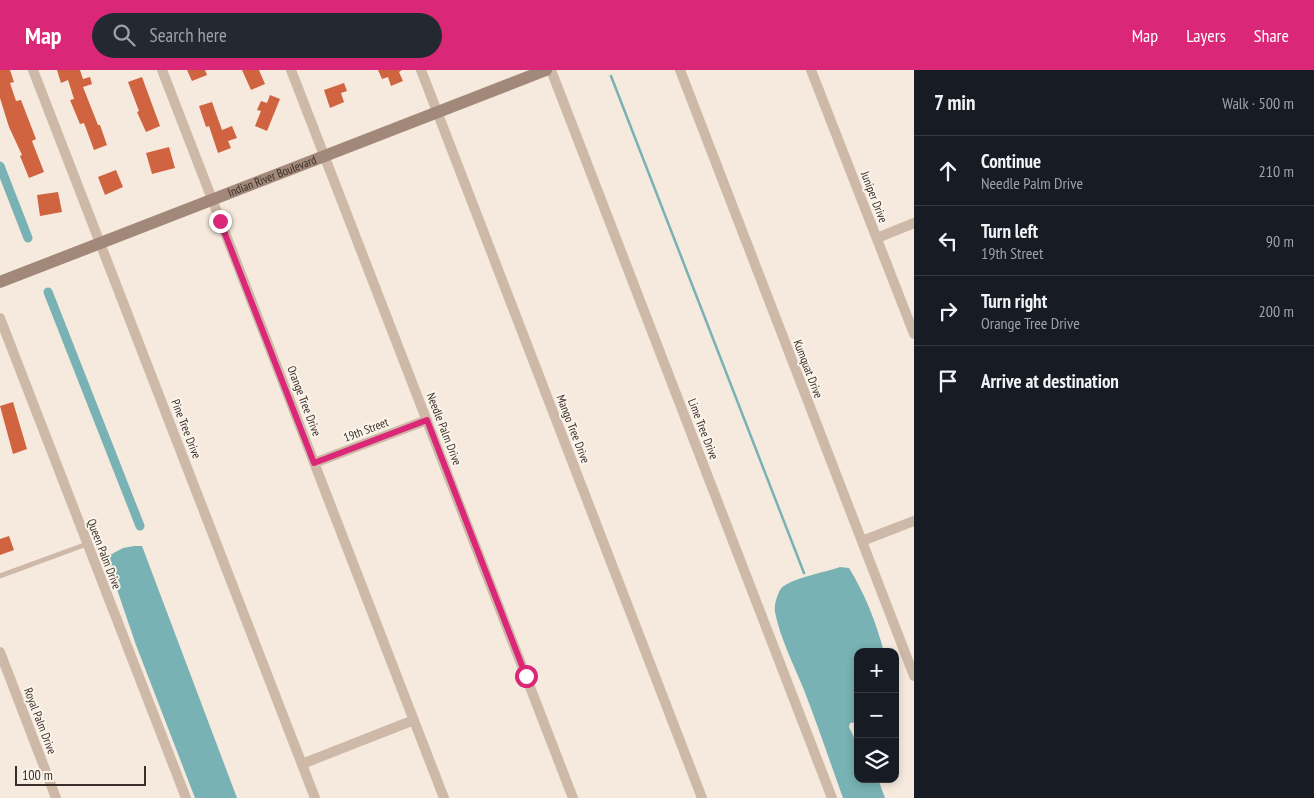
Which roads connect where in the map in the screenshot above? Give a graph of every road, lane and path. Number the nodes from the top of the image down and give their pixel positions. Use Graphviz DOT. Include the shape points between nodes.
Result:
graph roads {
  1 [pos="33,70"];
  2 [pos="162,70"];
  3 [pos="291,70"];
  4 [pos="421,70"];
  5 [pos="546,70"];
  6 [pos="551,70"];
  7 [pos="680,70"];
  8 [pos="811,70"];
  9 [pos="437,112"];
  10 [pos="325,156"];
  11 [pos="212,200"];
  12 [pos="914,223"];
  13 [pos="877,238"];
  14 [pos="100,243"];
  15 [pos="0,282"];
  16 [pos="0,318"];
  17 [pos="914,334"];
  18 [pos="427,420"];
  19 [pos="314,463"];
  20 [pos="914,521"];
  21 [pos="862,541"];
  22 [pos="87,544"];
  23 [pos="0,576"];
  24 [pos="0,652"];
  25 [pos="914,676"];
  26 [pos="414,720"];
  27 [pos="302,764"];
  28 [pos="56,798"];
  29 [pos="186,798"];
  30 [pos="315,798"];
  31 [pos="444,798"];
  32 [pos="573,798"];
  33 [pos="702,798"];
  34 [pos="832,798"];
  1 -- 14 [label="street, Pine Tree Drive"];
  2 -- 11 [label="street, Orange Tree Drive"];
  3 -- 10 [label="street, Needle Palm Drive"];
  4 -- 9 [label="street, Mango Tree Drive"];
  5 -- 9 [label="main road, Indian River Boulevard"];
  6 -- 34 [label="street, Lime Tree Drive"];
  7 -- 21 [label="street, Kumquat Drive"];
  8 -- 13 [label="street, Juniper Drive"];
  9 -- 10 [label="main road, Indian River Boulevard"];
  9 -- 33 [label="street, Mango Tree Drive"];
  10 -- 11 [label="main road, Indian River Boulevard"];
  10 -- 18 [label="street, Needle Palm Drive"];
  11 -- 14 [label="main road, Indian River Boulevard"];
  11 -- 19 [label="street, Orange Tree Drive"];
  12 -- 13 [label="street"];
  13 -- 17 [label="street, Juniper Drive"];
  14 -- 15 [label="main road, Indian River Boulevard"];
  14 -- 27 [label="street, Pine Tree Drive"];
  16 -- 22 [label="street, Queen Palm Drive"];
  18 -- 19 [label="street, 19th Street"];
  18 -- 32 [label="street, Needle Palm Drive"];
  19 -- 26 [label="street, Orange Tree Drive"];
  20 -- 21 [label="street"];
  21 -- 25 [label="street, Kumquat Drive"];
  22 -- 23 [label="lane"];
  22 -- 29 [label="street, Queen Palm Drive"];
  24 -- 28 [label="street, Royal Palm Drive"];
  26 -- 27 [label="street"];
  26 -- 31 [label="street, Orange Tree Drive"];
  27 -- 30 [label="street, Pine Tree Drive"];
}
